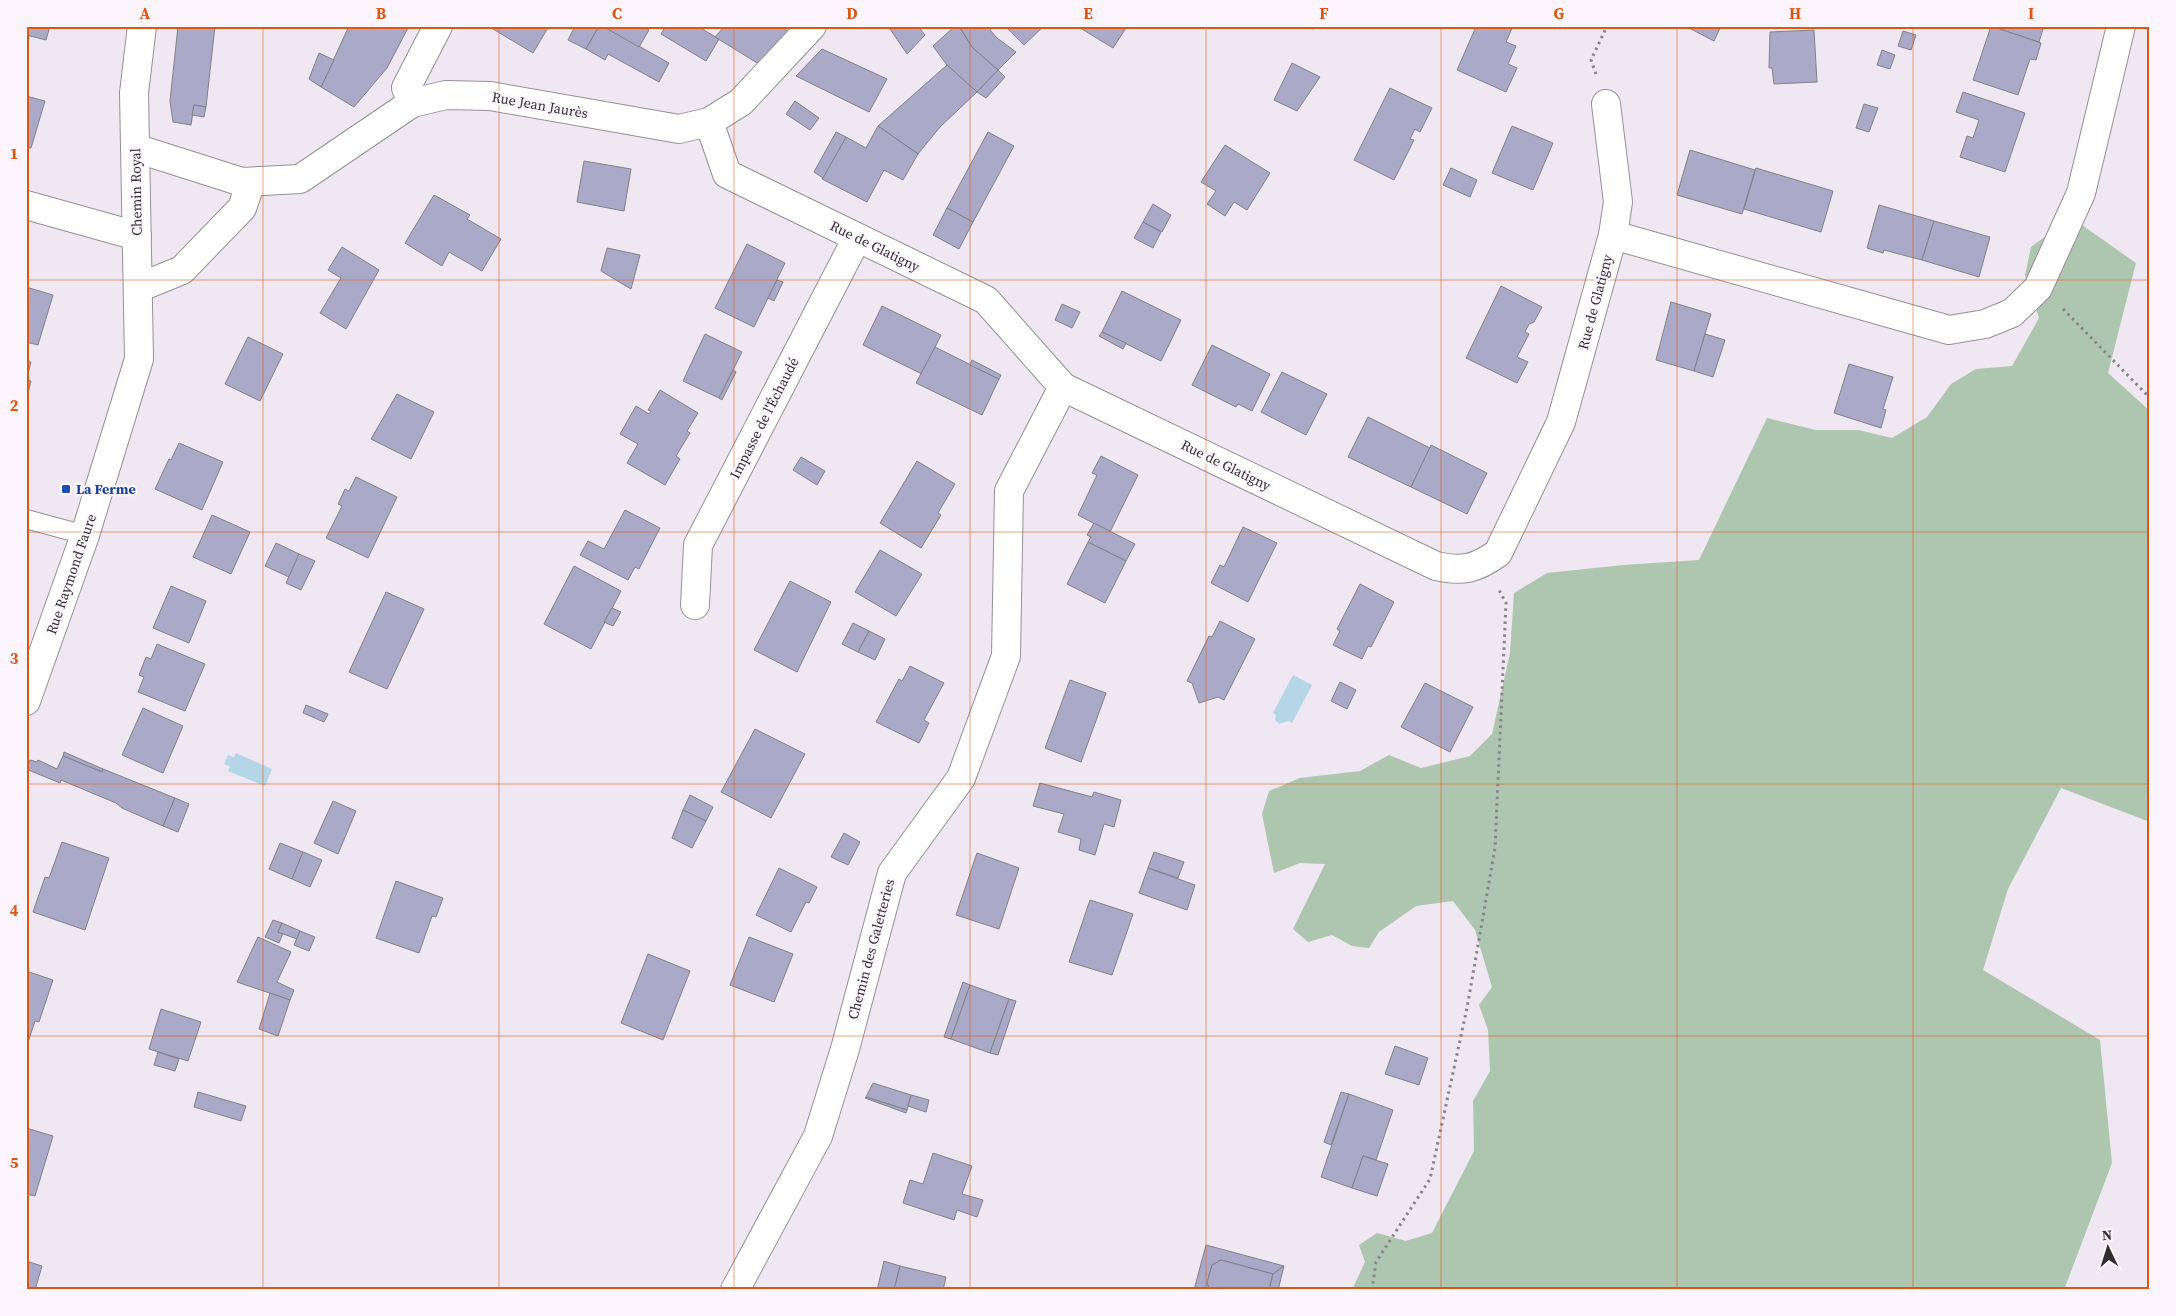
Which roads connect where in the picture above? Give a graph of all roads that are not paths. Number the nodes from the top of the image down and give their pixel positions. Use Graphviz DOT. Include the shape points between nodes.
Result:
graph roads {
  1 [pos="142,26"];
  2 [pos="438,26"];
  3 [pos="812,26"];
  4 [pos="2121,26"];
  5 [pos="412,103"];
  6 [pos="1606,104"];
  7 [pos="709,122"];
  8 [pos="135,148"];
  9 [pos="251,182"];
  10 [pos="26,205"];
  11 [pos="1613,235"];
  12 [pos="137,236"];
  13 [pos="857,238"];
  14 [pos="138,288"];
  15 [pos="139,359"];
  16 [pos="1063,387"];
  17 [pos="26,518"];
  18 [pos="85,535"];
  19 [pos="695,605"];
  20 [pos="26,701"];
  21 [pos="735,1290"];
  1 -- 8 [label="street, Chemin Royal" via="134,93"];
  2 -- 5 [label="street" via="406,88"];
  3 -- 7 [label="street, Rue Jean Jaurès" via="741,102"];
  4 -- 11 [label="street, Rue de Glatigny" via="2081,193 2038,288 2012,313 1985,324 1949,330"];
  5 -- 7 [label="street, Rue Jean Jaurès" via="446,95 490,96 679,129"];
  5 -- 9 [label="street, Rue Jean Jaurès" via="300,179"];
  6 -- 11 [label="street, Rue de Glatigny" via="1618,202"];
  7 -- 13 [label="street, Rue de Glatigny" via="727,174"];
  8 -- 9 [label="street, Rue Jean Jaurès" via="242,182"];
  8 -- 12 [label="street, Chemin Royal"];
  9 -- 14 [label="street" via="242,208 182,270"];
  10 -- 12 [label="street"];
  11 -- 16 [label="street, Rue de Glatigny" via="1561,422 1498,553 1484,564 1454,570 1436,566"];
  12 -- 14 [label="street, Chemin Royal"];
  13 -- 16 [label="street, Rue de Glatigny" via="986,300"];
  13 -- 19 [label="street, Impasse de l'Échaudé" via="698,545"];
  14 -- 15 [label="street, Chemin Royal"];
  15 -- 18 [label="street, Rue Raymond Faure"];
  16 -- 21 [label="street, Chemin des Galetteries" via="1009,491 1006,656 961,778 892,873 818,1136"];
  17 -- 18 [label="lane"];
  18 -- 20 [label="street, Rue Raymond Faure"];
}
